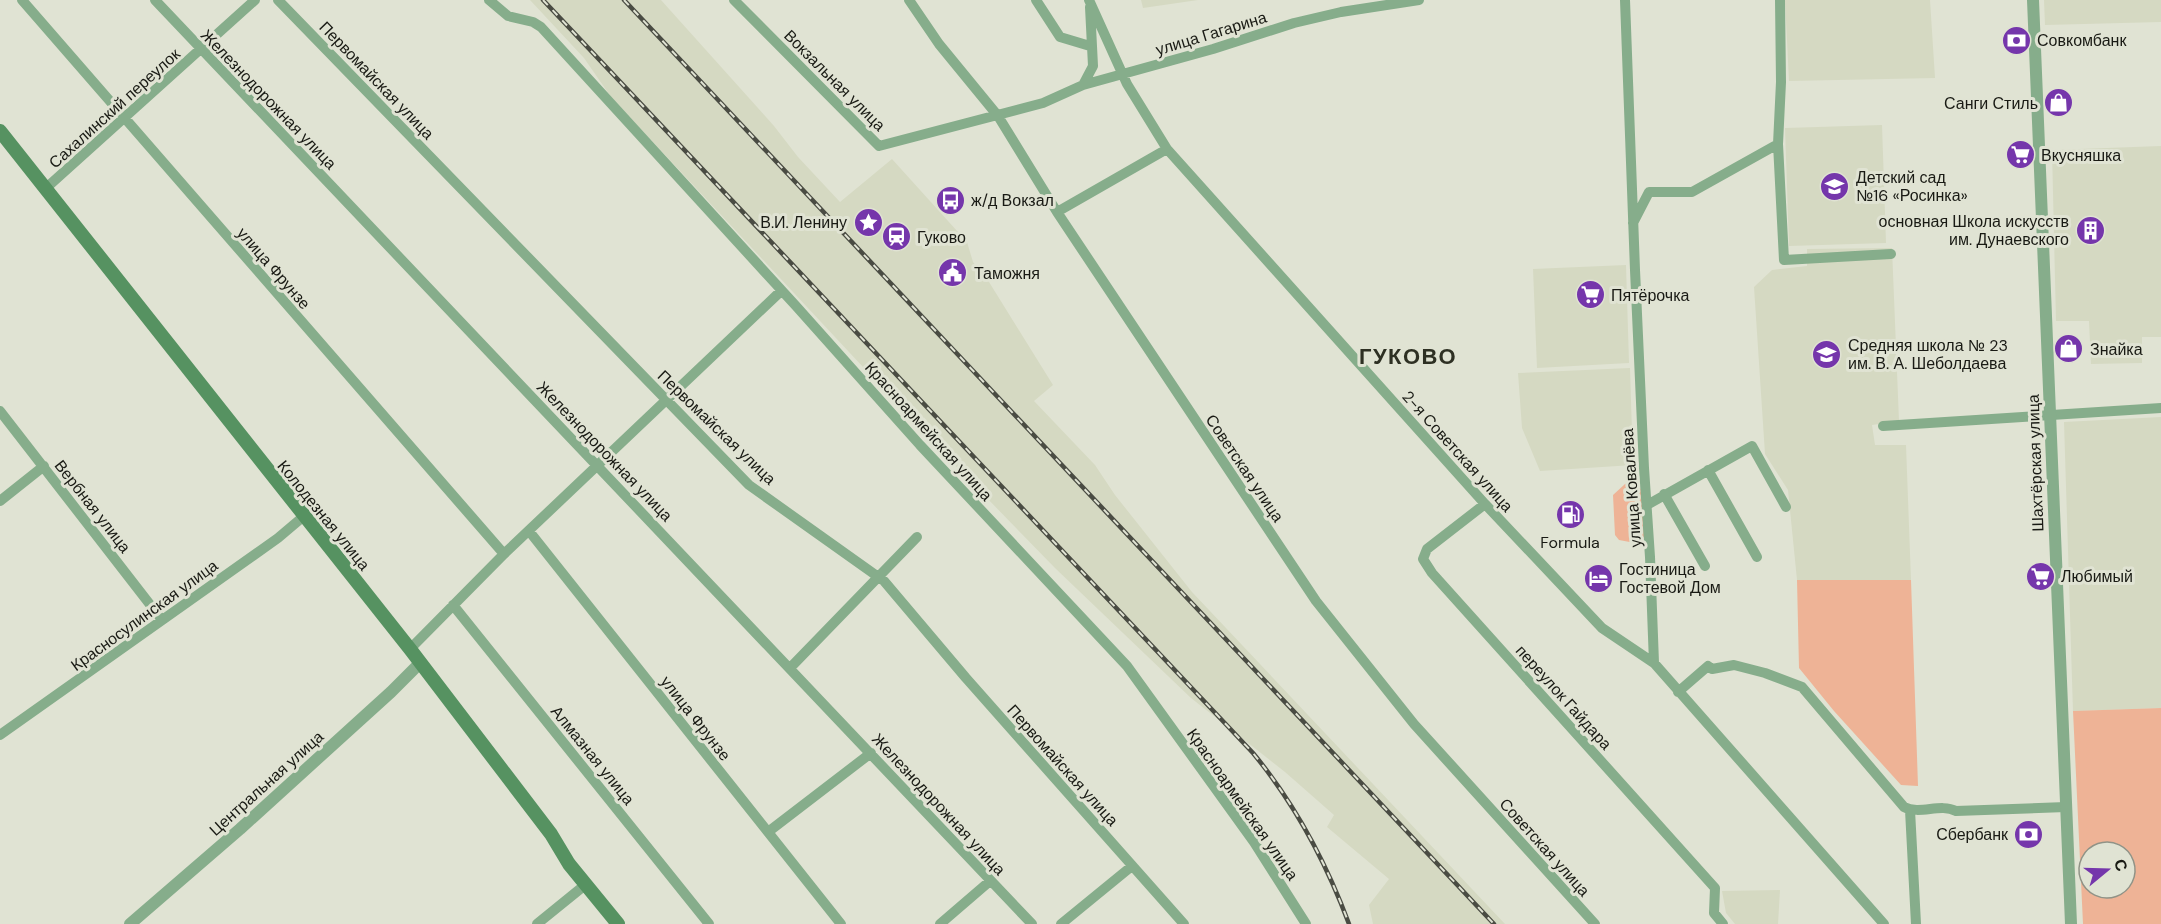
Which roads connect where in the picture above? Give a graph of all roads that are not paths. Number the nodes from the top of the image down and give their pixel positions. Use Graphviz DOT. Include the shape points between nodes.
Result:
graph roads {
  1 [pos="22,0"];
  2 [pos="155,0"];
  3 [pos="255,0"];
  4 [pos="278,0"];
  5 [pos="489,0"];
  6 [pos="734,0"];
  7 [pos="909,0"];
  8 [pos="1036,0"];
  9 [pos="1089,0"];
  10 [pos="1419,0"];
  11 [pos="1625,0"];
  12 [pos="1780,0"];
  13 [pos="2032,0"];
  14 [pos="1090,46"];
  15 [pos="201,50"];
  16 [pos="1122,74"];
  17 [pos="1083,85"];
  18 [pos="998,116"];
  19 [pos="124,118"];
  20 [pos="0,131"];
  21 [pos="1778,144"];
  22 [pos="1167,149"];
  23 [pos="45,189"];
  24 [pos="1057,212"];
  25 [pos="1633,224"];
  26 [pos="1891,254"];
  27 [pos="781,291"];
  28 [pos="666,400"];
  29 [pos="2161,408"];
  30 [pos="0,411"];
  31 [pos="2050,415"];
  32 [pos="1883,426"];
  33 [pos="597,465"];
  34 [pos="44,466"];
  35 [pos="1708,470"];
  36 [pos="1664,494"];
  37 [pos="0,501"];
  38 [pos="1485,504"];
  39 [pos="1647,505"];
  40 [pos="1786,507"];
  41 [pos="304,516"];
  42 [pos="529,531"];
  43 [pos="917,537"];
  44 [pos="504,554"];
  45 [pos="1757,557"];
  46 [pos="1705,567"];
  47 [pos="878,576"];
  48 [pos="453,605"];
  49 [pos="162,620"];
  50 [pos="410,649"];
  51 [pos="420,663"];
  52 [pos="1654,663"];
  53 [pos="790,668"];
  54 [pos="1678,692"];
  55 [pos="0,735"];
  56 [pos="871,753"];
  57 [pos="2066,807"];
  58 [pos="1910,810"];
  59 [pos="768,832"];
  60 [pos="1132,866"];
  61 [pos="990,881"];
  62 [pos="585,885"];
  63 [pos="130,924"];
  64 [pos="537,924"];
  65 [pos="618,924"];
  66 [pos="709,924"];
  67 [pos="841,924"];
  68 [pos="940,924"];
  69 [pos="1032,924"];
  70 [pos="1061,924"];
  71 [pos="1184,924"];
  72 [pos="1306,924"];
  73 [pos="1594,924"];
  74 [pos="1723,924"];
  75 [pos="1884,924"];
  76 [pos="1916,924"];
  77 [pos="2071,924"];
  1 -- 19 [label="street, улица Фрунзе"];
  2 -- 15 [label="street, Железнодорожная улица"];
  3 -- 15 [label="street, Сахалинский переулок"];
  4 -- 28 [label="street, Первомайская улица"];
  5 -- 27 [label="street, Красноармейская улица" via="508,16 541,27"];
  6 -- 18 [label="street, Вокзальная улица" via="879,146"];
  7 -- 18 [label="street, Советская улица"];
  8 -- 14 [label="street" via="1060,37"];
  9 -- 14 [label="street"];
  9 -- 16 [label="street, 2-я Советская улица"];
  10 -- 16 [label="street, улица Гагарина" via="1294,23"];
  11 -- 25 [label="street, улица Ковалёва"];
  12 -- 21 [label="street"];
  13 -- 31 [label="street, Шахтёрская улица"];
  14 -- 17 [label="street" via="1093,66"];
  15 -- 19 [label="street, Сахалинский переулок"];
  15 -- 33 [label="street, Железнодорожная улица"];
  16 -- 17 [label="street, улица Гагарина"];
  16 -- 22 [label="street, 2-я Советская улица"];
  17 -- 18 [label="street, улица Гагарина" via="1043,103"];
  18 -- 24 [label="street, Советская улица"];
  19 -- 23 [label="street, Сахалинский переулок"];
  19 -- 44 [label="street, улица Фрунзе"];
  20 -- 23 [label="main road, Колодезная улица"];
  21 -- 25 [label="street" via="1692,192 1649,192"];
  21 -- 26 [label="street" via="1784,260"];
  22 -- 24 [label="street"];
  22 -- 38 [label="street, 2-я Советская улица"];
  23 -- 41 [label="main road, Колодезная улица"];
  24 -- 73 [label="street, Советская улица" via="1316,601 1414,724"];
  25 -- 39 [label="street, улица Ковалёва"];
  27 -- 28 [label="street"];
  27 -- 72 [label="street, Красноармейская улица" via="1127,666 1254,842"];
  28 -- 33 [label="street"];
  28 -- 47 [label="street, Первомайская улица" via="749,485"];
  29 -- 31 [label="street"];
  30 -- 34 [label="street, Вербная улица"];
  31 -- 32 [label="street"];
  31 -- 57 [label="street, Шахтёрская улица"];
  33 -- 42 [label="street"];
  33 -- 53 [label="street, Железнодорожная улица"];
  34 -- 37 [label="street"];
  34 -- 49 [label="street, Вербная улица"];
  35 -- 36 [label="street"];
  35 -- 40 [label="street" via="1752,446"];
  35 -- 45 [label="street"];
  36 -- 39 [label="street"];
  36 -- 46 [label="street"];
  38 -- 52 [label="street, 2-я Советская улица" via="1602,628"];
  38 -- 74 [label="street, переулок Гайдара" via="1427,549 1423,559 1715,888 1714,913"];
  39 -- 52 [label="street, улица Ковалёва"];
  41 -- 49 [label="street, Красносулинская улица"];
  41 -- 50 [label="main road, Колодезная улица"];
  42 -- 44 [label="street"];
  42 -- 59 [label="street, улица Фрунзе"];
  43 -- 47 [label="street"];
  44 -- 48 [label="street"];
  47 -- 53 [label="street"];
  47 -- 60 [label="street, Первомайская улица"];
  48 -- 50 [label="street"];
  48 -- 66 [label="street, Алмазная улица"];
  49 -- 55 [label="street, Красносулинская улица"];
  50 -- 51 [label="main road, Колодезная улица"];
  51 -- 62 [label="main road, Колодезная улица"];
  51 -- 63 [label="street, Центральная улица" via="240,830"];
  52 -- 54 [label="street"];
  53 -- 56 [label="street, Железнодорожная улица"];
  54 -- 58 [label="street" via="1708,666 1712,669 1734,665 1802,687"];
  54 -- 75 [label="street"];
  56 -- 59 [label="street"];
  56 -- 61 [label="street, Железнодорожная улица"];
  57 -- 58 [label="street"];
  57 -- 77 [label="street, Шахтёрская улица"];
  58 -- 76 [label="street"];
  59 -- 67 [label="street, улица Фрунзе"];
  60 -- 70 [label="street"];
  60 -- 71 [label="street, Первомайская улица"];
  61 -- 68 [label="street"];
  61 -- 69 [label="street, Железнодорожная улица"];
  62 -- 64 [label="street"];
  62 -- 65 [label="main road, Колодезная улица"];
}
